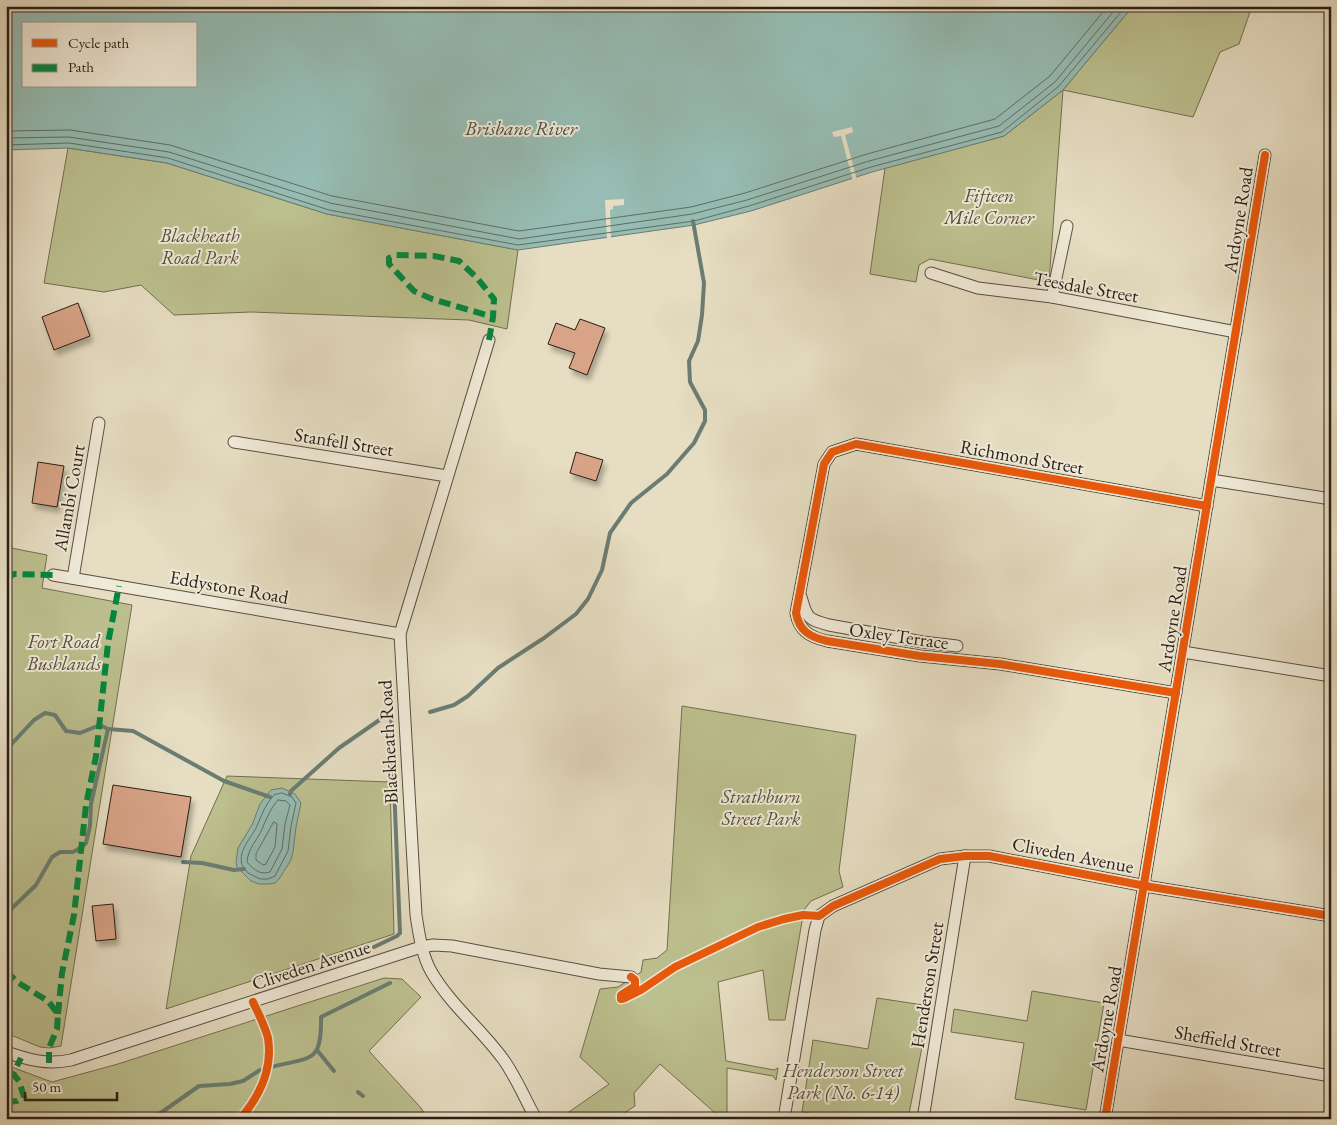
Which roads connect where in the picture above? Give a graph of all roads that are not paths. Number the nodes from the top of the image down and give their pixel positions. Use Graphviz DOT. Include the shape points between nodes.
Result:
graph roads {
  1 [pos="1265,155"];
  2 [pos="1067,226"];
  3 [pos="931,273"];
  4 [pos="1052,298"];
  5 [pos="1236,332"];
  6 [pos="489,340"];
  7 [pos="99,423"];
  8 [pos="234,442"];
  9 [pos="832,452"];
  10 [pos="447,476"];
  11 [pos="1211,480"];
  12 [pos="1331,499"];
  13 [pos="1207,506"];
  14 [pos="53,575"];
  15 [pos="73,578"];
  16 [pos="801,596"];
  17 [pos="400,634"];
  18 [pos="923,642"];
  19 [pos="957,646"];
  20 [pos="1183,652"];
  21 [pos="920,656"];
  22 [pos="1331,676"];
  23 [pos="1176,693"];
  24 [pos="965,856"];
  25 [pos="1145,886"];
  26 [pos="1331,916"];
  27 [pos="421,948"];
  28 [pos="631,977"];
  29 [pos="1118,1040"];
  30 [pos="6,1052"];
  31 [pos="1331,1076"];
  32 [pos="536,1119"];
  33 [pos="784,1119"];
  34 [pos="923,1119"];
  35 [pos="1105,1119"];
  1 -- 5 [label="street, Ardoyne Road"];
  2 -- 4 [label="street"];
  3 -- 4 [label="street, Teesdale Street" via="978,288"];
  4 -- 5 [label="street, Teesdale Street"];
  5 -- 11 [label="street, Ardoyne Road"];
  6 -- 10 [label="street, Blackheath Road"];
  7 -- 15 [label="street, Allambi Court"];
  8 -- 10 [label="street, Stanfell Street"];
  9 -- 13 [label="street, Richmond Street" via="856,444"];
  9 -- 16 [label="street, Oxley Terrace" via="824,464"];
  10 -- 17 [label="street, Blackheath Road"];
  11 -- 12 [label="street"];
  11 -- 13 [label="street, Ardoyne Road"];
  13 -- 20 [label="street, Ardoyne Road"];
  14 -- 15 [label="street, Eddystone Road"];
  15 -- 17 [label="street, Eddystone Road"];
  16 -- 18 [label="street, Oxley Terrace" via="806,614 814,620"];
  16 -- 21 [label="street, Oxley Terrace" via="796,613 798,624 817,639"];
  17 -- 27 [label="street, Blackheath Road" via="416,915"];
  18 -- 19 [label="street, Oxley Terrace"];
  18 -- 21 [label="street, Oxley Terrace"];
  20 -- 22 [label="street"];
  20 -- 23 [label="street, Ardoyne Road"];
  21 -- 23 [label="street, Oxley Terrace" via="1000,664"];
  23 -- 25 [label="street, Ardoyne Road"];
  24 -- 25 [label="street, Cliveden Avenue" via="990,856"];
  24 -- 33 [label="street, Cliveden Avenue" via="940,860 833,906 819,916"];
  24 -- 34 [label="street, Henderson Street"];
  25 -- 26 [label="street, Cliveden Avenue"];
  25 -- 29 [label="street, Ardoyne Road"];
  27 -- 28 [label="street, Cliveden Avenue" via="452,946 599,974"];
  27 -- 30 [label="street, Cliveden Avenue" via="71,1060 37,1062"];
  27 -- 32 [label="street, Blackheath Road" via="435,978 504,1060"];
  29 -- 31 [label="street, Sheffield Street"];
  29 -- 35 [label="street, Ardoyne Road"];
}
